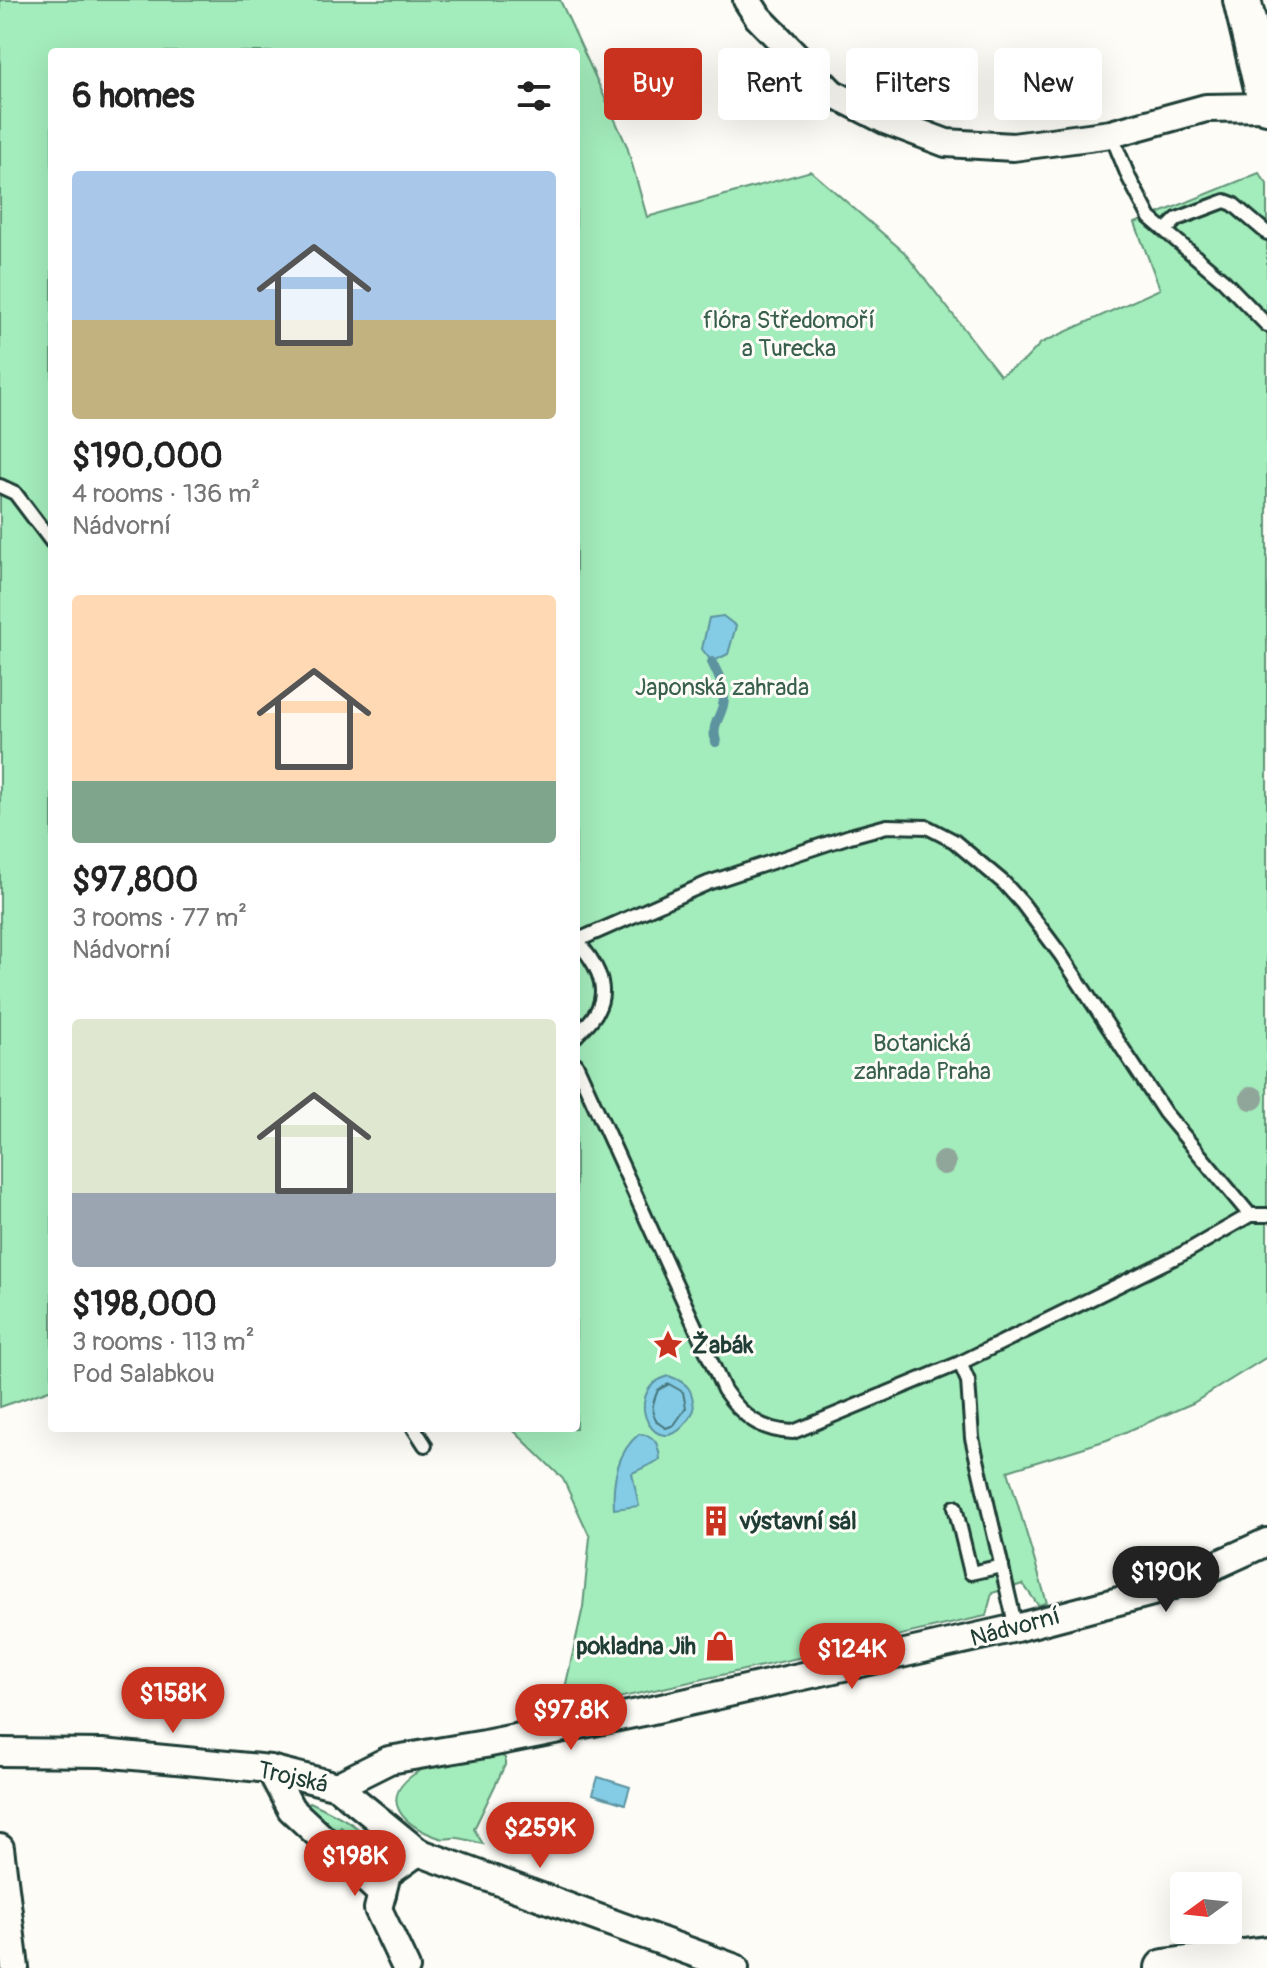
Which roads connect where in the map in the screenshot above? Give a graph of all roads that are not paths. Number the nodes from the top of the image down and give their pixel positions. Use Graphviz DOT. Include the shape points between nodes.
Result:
graph roads {
  1 [pos="747,0"];
  2 [pos="1242,0"];
  3 [pos="1267,106"];
  4 [pos="1111,134"];
  5 [pos="1166,230"];
  6 [pos="1267,233"];
  7 [pos="1267,325"];
  8 [pos="0,486"];
  9 [pos="48,537"];
  10 [pos="580,938"];
  11 [pos="580,945"];
  12 [pos="580,1031"];
  13 [pos="580,1073"];
  14 [pos="1250,1215"];
  15 [pos="1267,1215"];
  16 [pos="960,1363"];
  17 [pos="417,1432"];
  18 [pos="425,1445"];
  19 [pos="955,1507"];
  20 [pos="1267,1542"];
  21 [pos="1002,1566"];
  22 [pos="1016,1628"];
  23 [pos="0,1752"];
  24 [pos="270,1769"];
  25 [pos="337,1786"];
  26 [pos="0,1848"];
  27 [pos="418,1852"];
  28 [pos="382,1894"];
  29 [pos="1267,1955"];
  30 [pos="15,1968"];
  31 [pos="406,1968"];
  32 [pos="735,1968"];
  33 [pos="1164,1968"];
  1 -- 4 [label="street" via="832,93 921,134 946,143 1013,147"];
  2 -- 3 [label="street"];
  3 -- 4 [label="street" via="1206,108"];
  4 -- 5 [label="lane" via="1150,218"];
  5 -- 6 [label="lane" via="1177,219 1225,201"];
  5 -- 7 [label="lane"];
  8 -- 9 [label="lane" via="15,493"];
  10 -- 14 [label="lane" via="708,883 850,836 887,826 927,827 954,841 1022,903 1165,1113"];
  11 -- 12 [label="lane" via="601,980 598,1010"];
  13 -- 16 [label="lane" via="724,1390 744,1415 768,1429 793,1432"];
  14 -- 15 [label="lane"];
  14 -- 16 [label="lane"];
  16 -- 21 [label="lane" via="968,1381 972,1438"];
  17 -- 18 [label="lane"];
  19 -- 21 [label="lane" via="971,1573"];
  20 -- 22 [label="street, Nádvorní" via="1164,1589"];
  21 -- 22 [label="lane"];
  22 -- 25 [label="street, Nádvorní" via="648,1711 389,1760"];
  23 -- 24 [label="street, Trojská" via="102,1753"];
  24 -- 25 [label="street, Trojská"];
  24 -- 28 [label="street" via="291,1809"];
  25 -- 27 [label="street, Trojská"];
  26 -- 30 [label="street"];
  27 -- 28 [label="street" via="387,1874"];
  27 -- 32 [label="street, Trojská"];
  28 -- 31 [label="street" via="378,1909"];
  29 -- 33 [label="street"];
}
